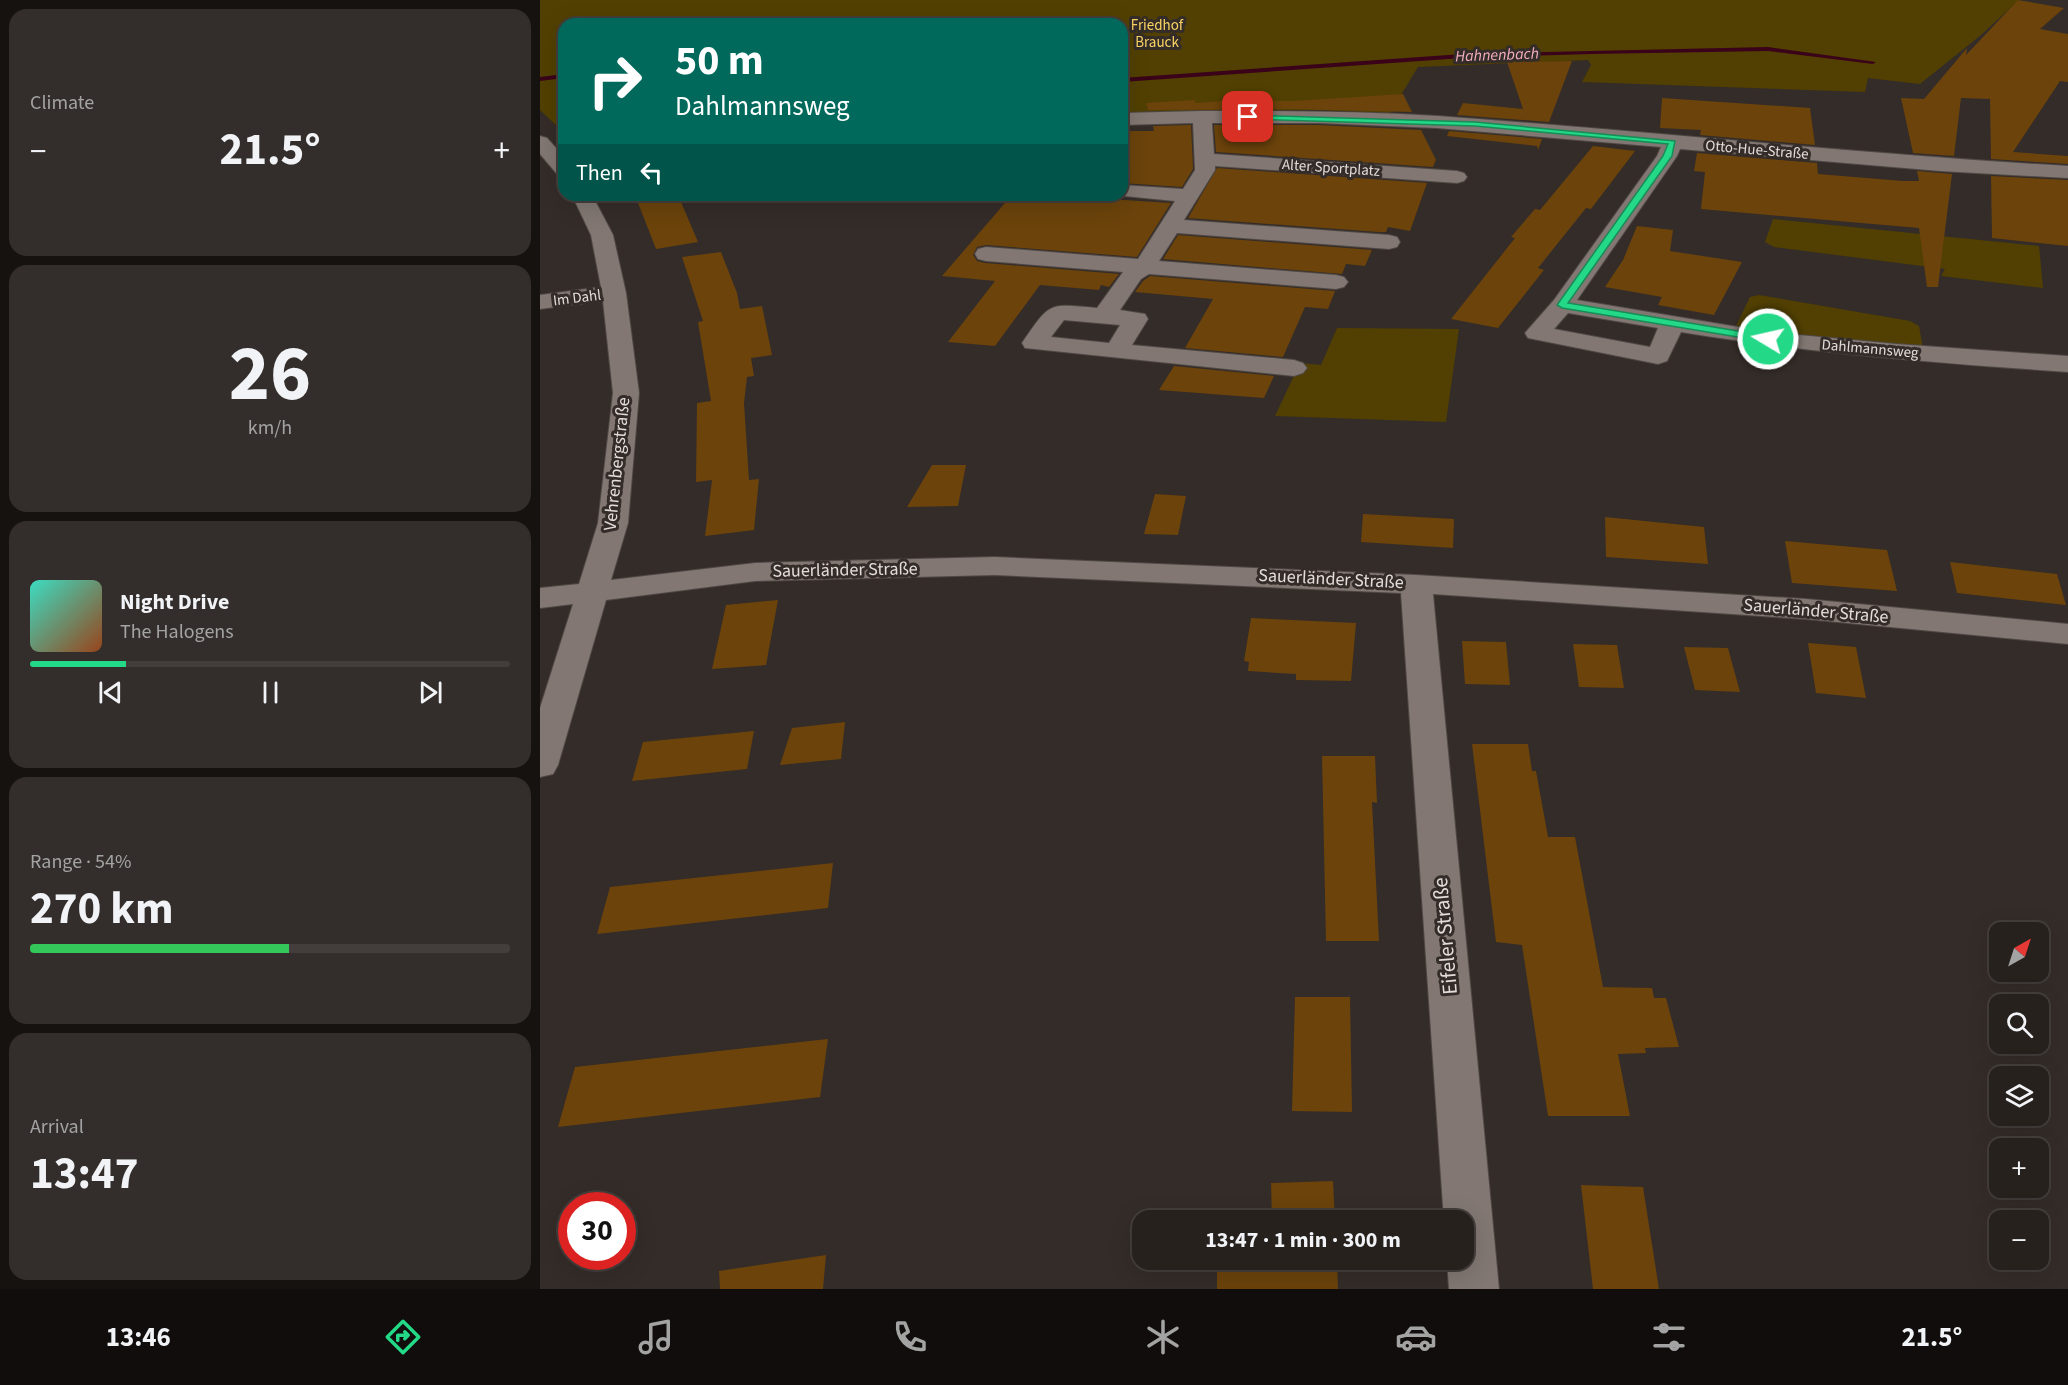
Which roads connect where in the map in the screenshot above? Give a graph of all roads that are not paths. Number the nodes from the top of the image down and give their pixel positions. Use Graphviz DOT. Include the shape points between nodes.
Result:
graph roads {
  1 [pos="1202,117"];
  2 [pos="1128,119"];
  3 [pos="540,142"];
  4 [pos="1672,142"];
  5 [pos="1204,159"];
  6 [pos="558,163"];
  7 [pos="2068,172"];
  8 [pos="1457,177"];
  9 [pos="1128,191"];
  10 [pos="1189,196"];
  11 [pos="585,201"];
  12 [pos="1171,226"];
  13 [pos="1389,242"];
  14 [pos="986,254"];
  15 [pos="1145,266"];
  16 [pos="1336,282"];
  17 [pos="614,293"];
  18 [pos="540,302"];
  19 [pos="1562,305"];
  20 [pos="1104,316"];
  21 [pos="1672,324"];
  22 [pos="1116,351"];
  23 [pos="2068,364"];
  24 [pos="1294,368"];
  25 [pos="1416,584"];
  26 [pos="593,592"];
  27 [pos="540,598"];
  28 [pos="2068,634"];
  29 [pos="540,765"];
  30 [pos="1474,1289"];
  1 -- 2 [label="street, Otto-Hue-Straße"];
  1 -- 4 [label="street, Otto-Hue-Straße" via="1437,122"];
  1 -- 5 [label="street"];
  3 -- 6 [label="street"];
  4 -- 7 [label="street, Otto-Hue-Straße"];
  4 -- 19 [label="street" via="1667,156"];
  5 -- 8 [label="street, Alter Sportplatz"];
  5 -- 10 [label="street" via="1205,170"];
  9 -- 10 [label="street"];
  10 -- 12 [label="street"];
  11 -- 17 [label="street, Vehrenbergstraße" via="602,235"];
  12 -- 13 [label="street"];
  12 -- 15 [label="street"];
  14 -- 15 [label="street"];
  15 -- 16 [label="street"];
  15 -- 20 [label="street" via="1133,274"];
  17 -- 18 [label="street, Im Dahl"];
  17 -- 26 [label="street, Vehrenbergstraße" via="626,393 613,523"];
  19 -- 21 [label="street, Dahlmannsweg"];
  19 -- 21 [label="street" via="1537,333 1658,356"];
  20 -- 22 [label="street" via="1136,319"];
  20 -- 22 [label="street" via="1058,312 1034,343"];
  21 -- 23 [label="street, Dahlmannsweg" via="1896,352"];
  22 -- 24 [label="street"];
  25 -- 26 [label="street, Sauerländer Straße" via="994,566 755,572"];
  25 -- 28 [label="street, Sauerländer Straße" via="1806,609"];
  25 -- 30 [label="street, Eifeler Straße"];
  26 -- 27 [label="street, Sauerländer Straße"];
  26 -- 29 [label="street, Vehrenbergstraße"];
}
